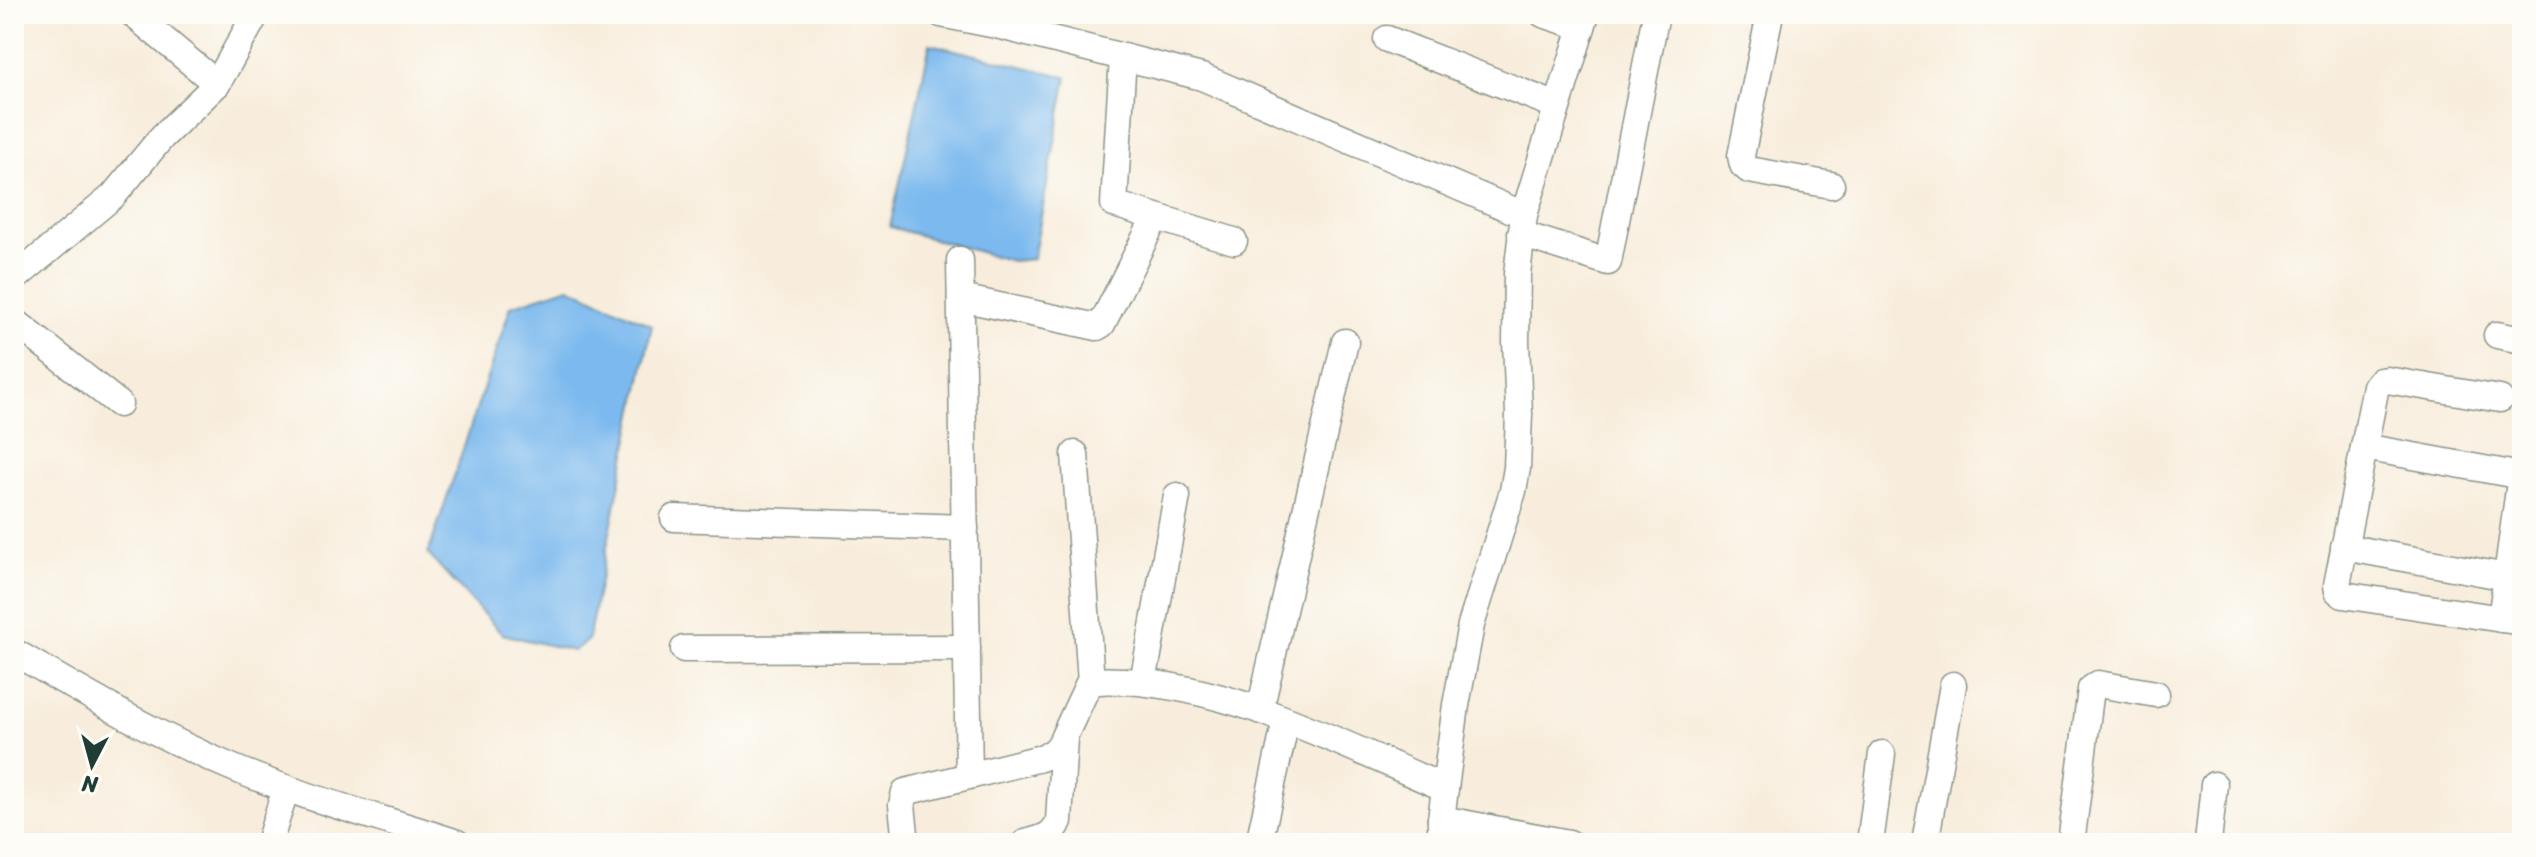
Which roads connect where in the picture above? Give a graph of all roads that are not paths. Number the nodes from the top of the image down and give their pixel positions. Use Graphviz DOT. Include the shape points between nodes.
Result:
graph roads {
  1 [pos="133,14"];
  2 [pos="256,14"];
  3 [pos="941,14"];
  4 [pos="1543,14"];
  5 [pos="1656,14"];
  6 [pos="1770,14"];
  7 [pos="1584,21"];
  8 [pos="1387,39"];
  9 [pos="1123,57"];
  10 [pos="217,84"];
  11 [pos="1557,106"];
  12 [pos="1831,185"];
  13 [pos="1155,218"];
  14 [pos="1522,224"];
  15 [pos="1234,241"];
  16 [pos="960,260"];
  17 [pos="14,279"];
  18 [pos="961,298"];
  19 [pos="14,321"];
  20 [pos="1345,342"];
  21 [pos="2500,399"];
  22 [pos="119,404"];
  23 [pos="2364,447"];
  24 [pos="1075,454"];
  25 [pos="2522,476"];
  26 [pos="1177,496"];
  27 [pos="674,518"];
  28 [pos="965,528"];
  29 [pos="2344,547"];
  30 [pos="2507,577"];
  31 [pos="2512,621"];
  32 [pos="967,648"];
  33 [pos="684,649"];
  34 [pos="14,652"];
  35 [pos="1091,682"];
  36 [pos="1143,682"];
  37 [pos="1953,685"];
  38 [pos="2156,694"];
  39 [pos="1260,710"];
  40 [pos="1286,721"];
  41 [pos="1064,738"];
  42 [pos="1882,754"];
  43 [pos="969,775"];
  44 [pos="2214,785"];
  45 [pos="286,788"];
  46 [pos="1445,788"];
  47 [pos="1441,831"];
  48 [pos="269,843"];
  49 [pos="457,843"];
  50 [pos="906,843"];
  51 [pos="1025,843"];
  52 [pos="1259,843"];
  53 [pos="1569,843"];
  54 [pos="1870,843"];
  55 [pos="1925,843"];
  56 [pos="2071,843"];
  57 [pos="2208,843"];
  1 -- 10 [label="street"];
  2 -- 10 [label="street"];
  3 -- 9 [label="street"];
  4 -- 7 [label="street"];
  5 -- 14 [label="street" via="1608,262"];
  6 -- 12 [label="street" via="1743,165"];
  7 -- 11 [label="street"];
  8 -- 11 [label="street"];
  9 -- 13 [label="street" via="1114,204"];
  9 -- 14 [label="street" via="1222,85"];
  10 -- 17 [label="street" via="113,196"];
  11 -- 14 [label="street"];
  13 -- 15 [label="street"];
  13 -- 18 [label="street" via="1097,327"];
  14 -- 46 [label="street" via="1517,468 1471,625"];
  16 -- 18 [label="street"];
  18 -- 28 [label="street"];
  19 -- 22 [label="street"];
  20 -- 39 [label="street"];
  21 -- 23 [label="street" via="2380,381"];
  23 -- 25 [label="street"];
  23 -- 29 [label="street"];
  24 -- 35 [label="street"];
  25 -- 30 [label="street"];
  26 -- 36 [label="street"];
  27 -- 28 [label="street"];
  28 -- 32 [label="street"];
  29 -- 30 [label="street"];
  29 -- 31 [label="street" via="2337,585 2343,595"];
  30 -- 31 [label="street"];
  32 -- 33 [label="street"];
  32 -- 43 [label="street"];
  34 -- 45 [label="street" via="190,749"];
  35 -- 36 [label="street"];
  35 -- 41 [label="street"];
  36 -- 39 [label="street" via="1220,696"];
  37 -- 55 [label="street"];
  38 -- 56 [label="street" via="2098,684 2091,689"];
  39 -- 40 [label="street"];
  40 -- 46 [label="street"];
  40 -- 52 [label="street"];
  41 -- 43 [label="street" via="1054,752 1041,758"];
  41 -- 51 [label="street" via="1056,830"];
  42 -- 54 [label="street"];
  43 -- 50 [label="street" via="905,792"];
  44 -- 57 [label="street"];
  45 -- 48 [label="street"];
  45 -- 49 [label="street"];
  46 -- 47 [label="street"];
  47 -- 53 [label="street"];
}
